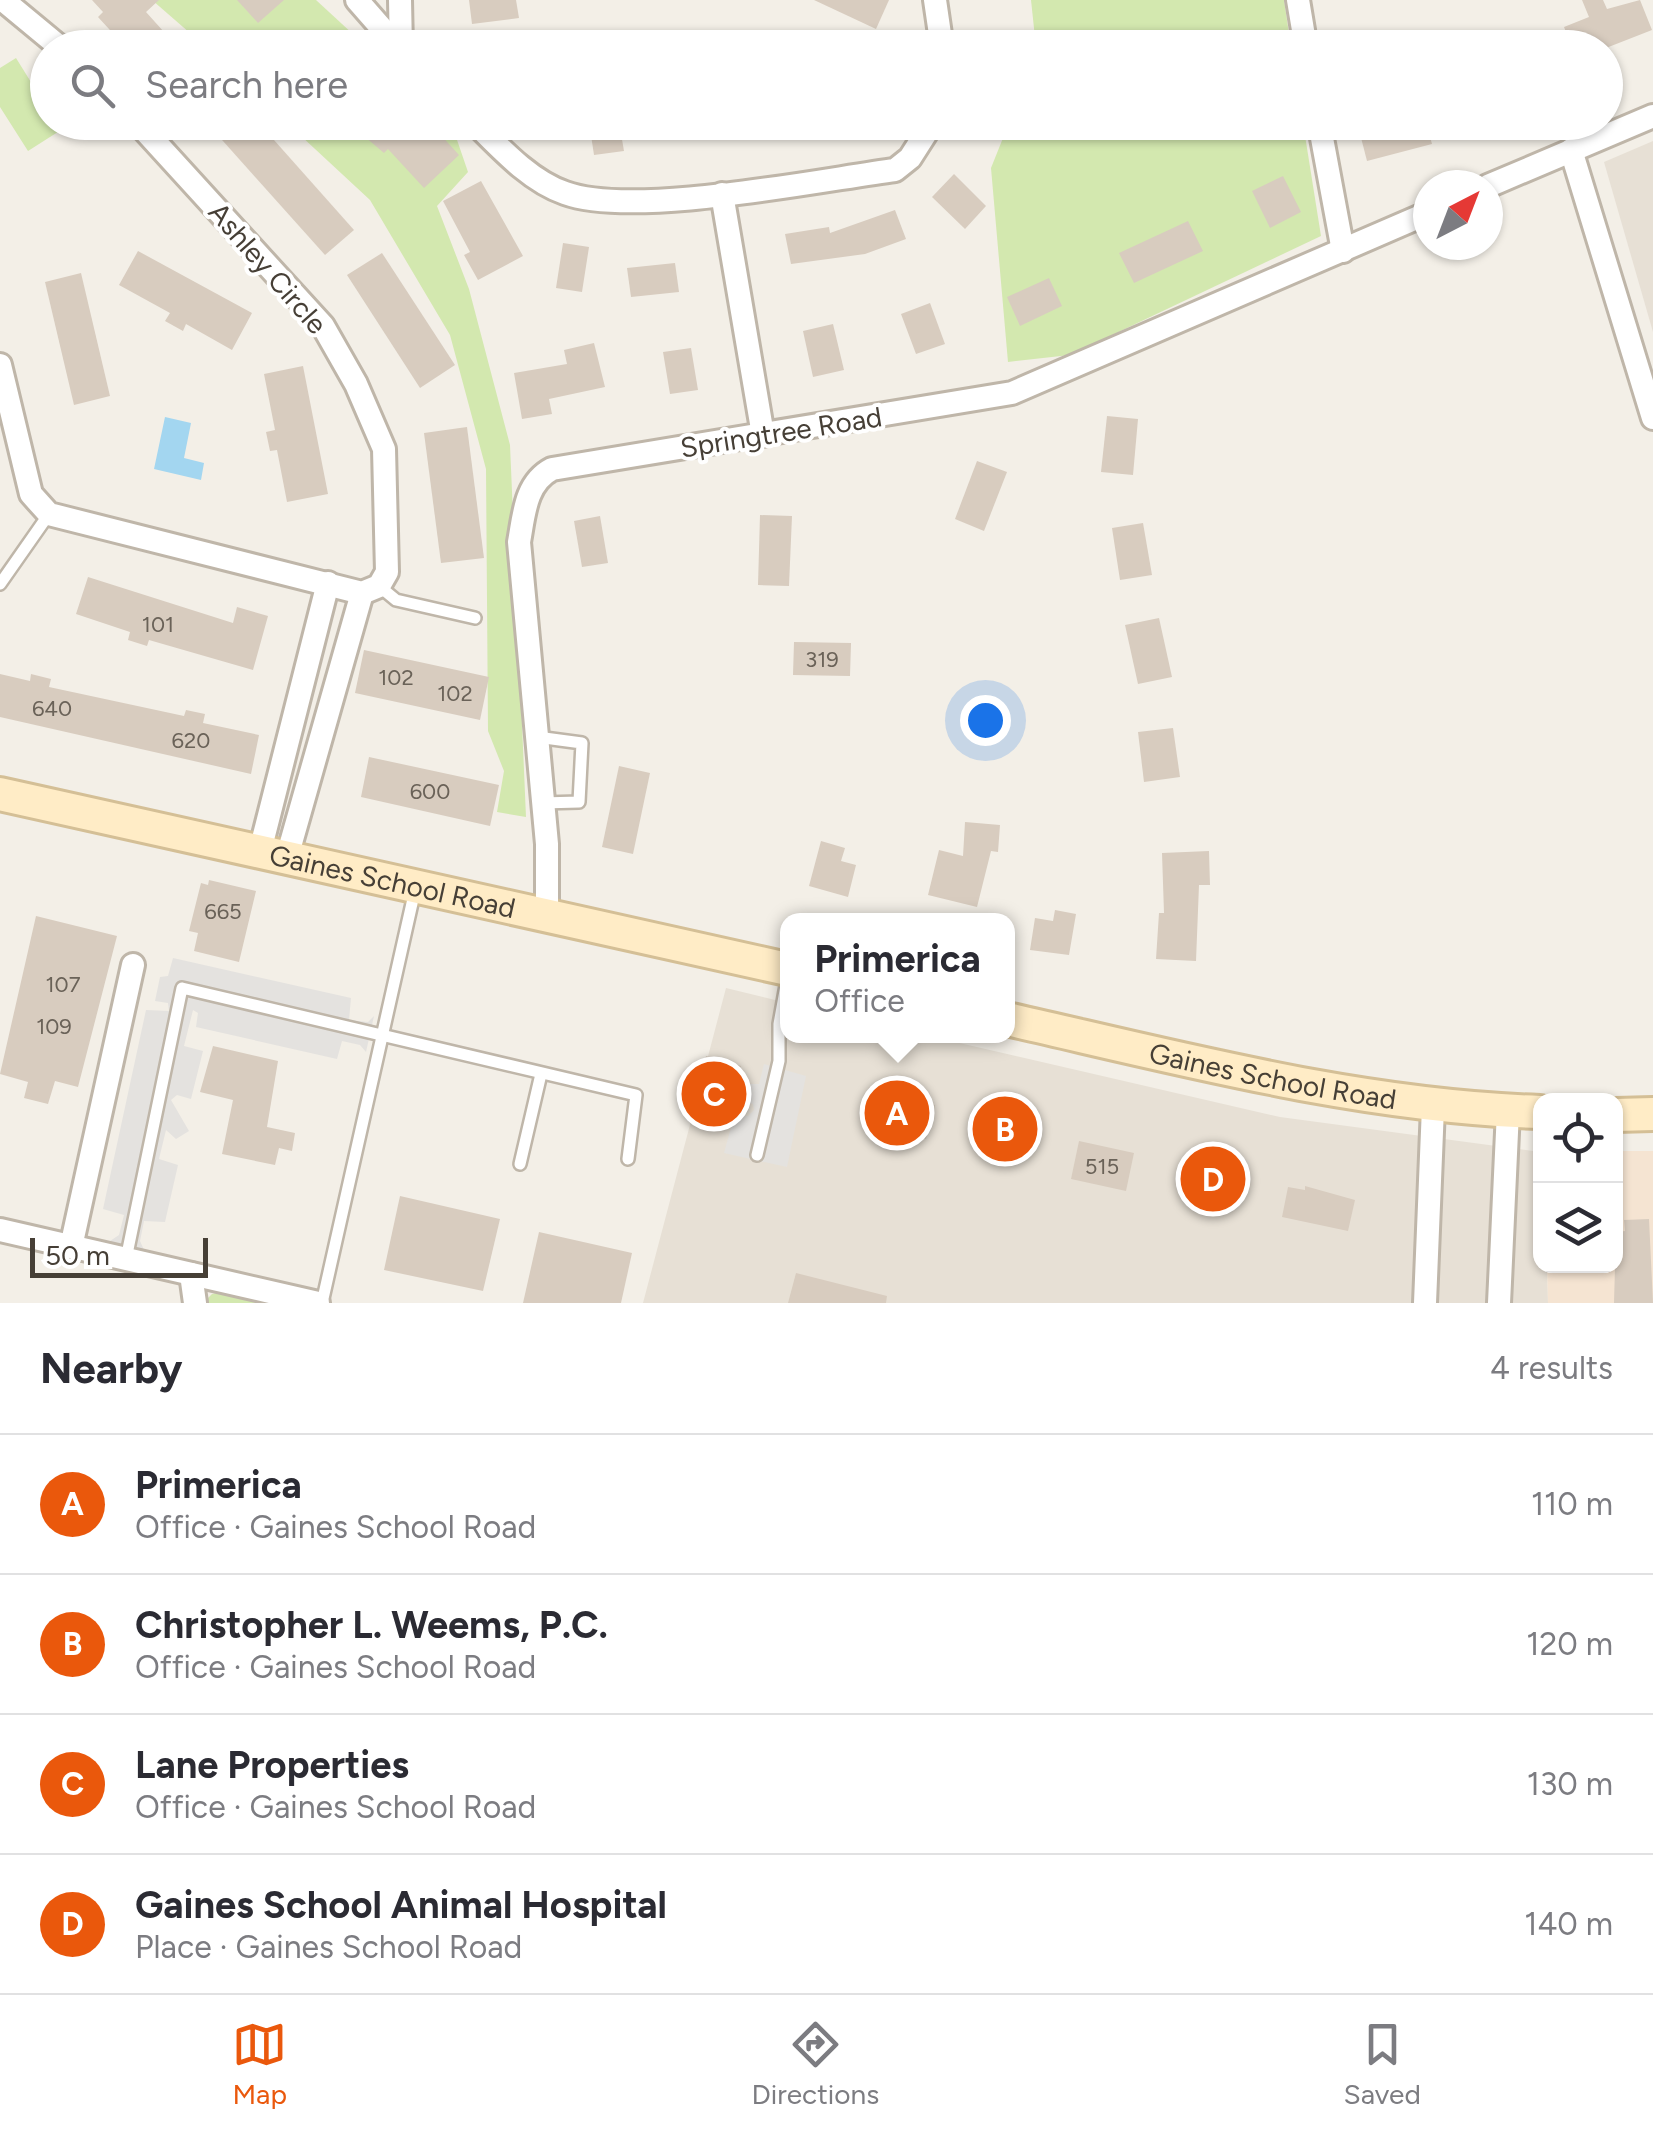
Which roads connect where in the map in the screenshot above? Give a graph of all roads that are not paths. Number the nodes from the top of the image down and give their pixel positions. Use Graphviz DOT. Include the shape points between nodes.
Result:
graph roads {
  1 [pos="2,0"];
  2 [pos="357,0"];
  3 [pos="400,0"];
  4 [pos="935,0"];
  5 [pos="1298,0"];
  6 [pos="39,30"];
  7 [pos="384,30"];
  8 [pos="400,30"];
  9 [pos="939,30"];
  10 [pos="1303,30"];
  11 [pos="1653,116"];
  12 [pos="1623,128"];
  13 [pos="154,140"];
  14 [pos="492,140"];
  15 [pos="922,140"];
  16 [pos="1322,140"];
  17 [pos="1594,140"];
  18 [pos="1570,150"];
  19 [pos="1503,179"];
  20 [pos="722,194"];
  21 [pos="1413,220"];
  22 [pos="1343,251"];
  23 [pos="0,366"];
  24 [pos="1653,418"];
  25 [pos="762,435"];
  26 [pos="49,514"];
  27 [pos="0,584"];
  28 [pos="328,584"];
  29 [pos="370,589"];
  30 [pos="476,618"];
  31 [pos="535,736"];
  32 [pos="0,794"];
  33 [pos="542,803"];
  34 [pos="273,854"];
  35 [pos="416,886"];
  36 [pos="547,912"];
  37 [pos="132,965"];
  38 [pos="780,967"];
  39 [pos="780,1018"];
  40 [pos="1015,1021"];
  41 [pos="382,1038"];
  42 [pos="541,1074"];
  43 [pos="1432,1107"];
  44 [pos="1508,1111"];
  45 [pos="1533,1112"];
  46 [pos="1623,1114"];
  47 [pos="1653,1114"];
  48 [pos="757,1155"];
  49 [pos="628,1159"];
  50 [pos="520,1164"];
  51 [pos="0,1230"];
  52 [pos="71,1247"];
  53 [pos="126,1259"];
  54 [pos="191,1274"];
  55 [pos="195,1303"];
  56 [pos="320,1303"];
  57 [pos="1425,1303"];
  58 [pos="1499,1303"];
  1 -- 6 [label="street"];
  2 -- 7 [label="street"];
  3 -- 8 [label="street"];
  4 -- 9 [label="street"];
  5 -- 10 [label="street"];
  11 -- 12 [label="street"];
  13 -- 29 [label="street, Ashley Circle" via="323,326 356,384 384,450 390,558"];
  14 -- 20 [label="street" via="564,194 612,201"];
  15 -- 20 [label="street" via="895,170"];
  16 -- 22 [label="street"];
  17 -- 18 [label="street"];
  18 -- 19 [label="street"];
  18 -- 24 [label="street"];
  20 -- 25 [label="street"];
  21 -- 22 [label="street, Springtree Road"];
  22 -- 25 [label="street, Springtree Road" via="1012,393"];
  23 -- 26 [label="street" via="32,494"];
  25 -- 31 [label="street, Springtree Road" via="539,476 519,542"];
  26 -- 27 [label="lane"];
  26 -- 28 [label="street"];
  28 -- 29 [label="street"];
  28 -- 34 [label="street"];
  29 -- 30 [label="lane"];
  29 -- 34 [label="street, Ashley Circle"];
  31 -- 33 [label="street, Springtree Road"];
  31 -- 33 [label="lane" via="582,744 580,802"];
  32 -- 34 [label="main road, Gaines School Road"];
  33 -- 36 [label="street, Springtree Road"];
  34 -- 35 [label="main road, Gaines School Road"];
  35 -- 36 [label="main road, Gaines School Road"];
  35 -- 41 [label="lane"];
  36 -- 38 [label="main road, Gaines School Road"];
  37 -- 52 [label="street"];
  39 -- 48 [label="lane" via="779,1061"];
  40 -- 43 [label="main road, Gaines School Road"];
  41 -- 42 [label="lane"];
  41 -- 53 [label="lane" via="182,988"];
  41 -- 56 [label="lane"];
  42 -- 49 [label="lane" via="636,1095"];
  42 -- 50 [label="lane"];
  43 -- 44 [label="main road, Gaines School Road"];
  43 -- 57 [label="street"];
  44 -- 45 [label="main road, Gaines School Road"];
  44 -- 58 [label="street"];
  46 -- 47 [label="main road"];
  51 -- 52 [label="street"];
  52 -- 53 [label="street"];
  53 -- 54 [label="street"];
  54 -- 55 [label="street"];
  54 -- 56 [label="street"];
}
